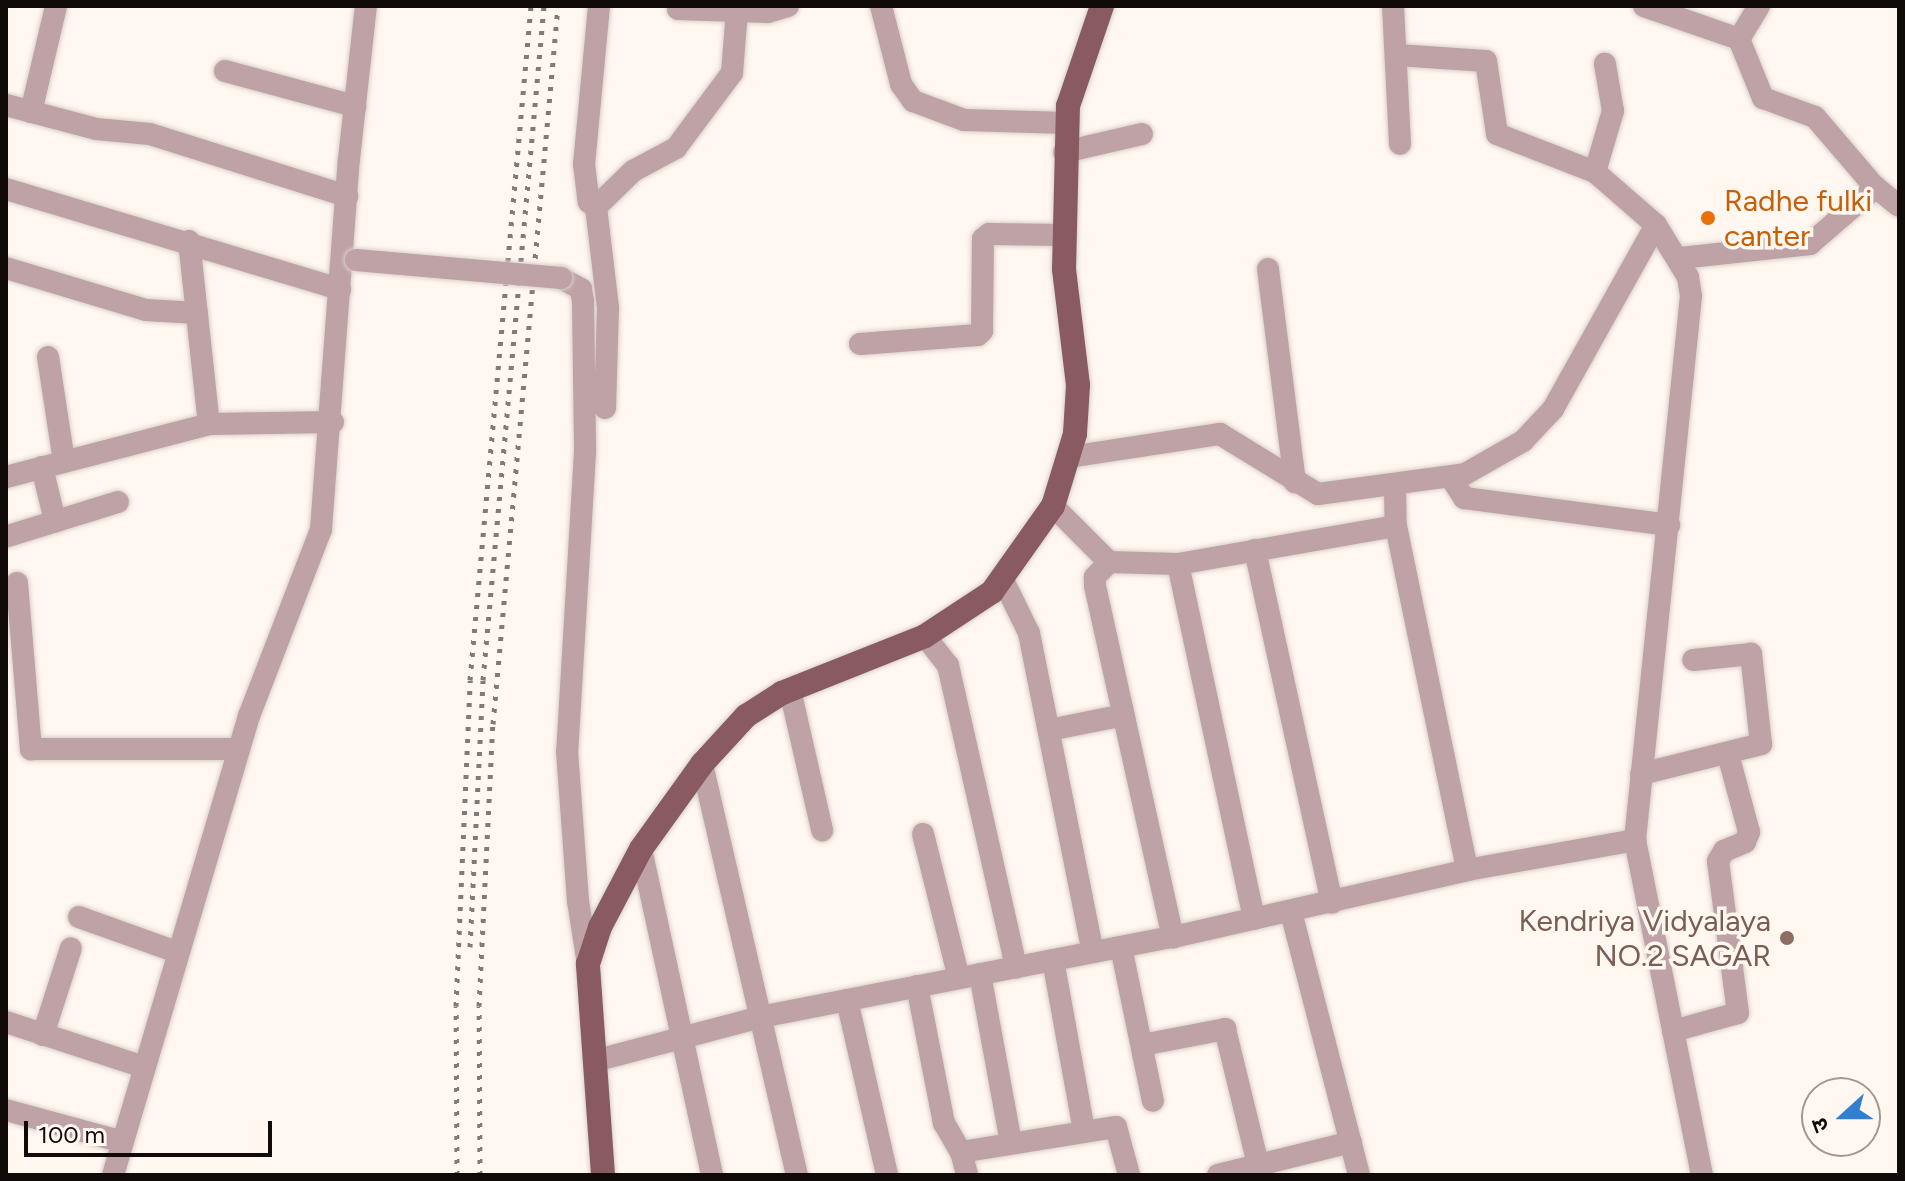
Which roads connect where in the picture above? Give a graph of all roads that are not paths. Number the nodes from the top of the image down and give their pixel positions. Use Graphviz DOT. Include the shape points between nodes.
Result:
graph roads {
  1 [pos="56,6"];
  2 [pos="366,6"];
  3 [pos="599,6"];
  4 [pos="788,6"];
  5 [pos="881,6"];
  6 [pos="1102,6"];
  7 [pos="1393,6"];
  8 [pos="1644,6"];
  9 [pos="1759,6"];
  10 [pos="678,9"];
  11 [pos="737,11"];
  12 [pos="1739,39"];
  13 [pos="1397,55"];
  14 [pos="1605,64"];
  15 [pos="225,71"];
  16 [pos="6,105"];
  17 [pos="355,106"];
  18 [pos="31,112"];
  19 [pos="1067,123"];
  20 [pos="1142,134"];
  21 [pos="1400,144"];
  22 [pos="1064,152"];
  23 [pos="1595,172"];
  24 [pos="6,189"];
  25 [pos="347,196"];
  26 [pos="1892,198"];
  27 [pos="596,207"];
  28 [pos="1656,225"];
  29 [pos="1064,235"];
  30 [pos="189,241"];
  31 [pos="1680,258"];
  32 [pos="349,260"];
  33 [pos="6,268"];
  34 [pos="1268,269"];
  35 [pos="340,289"];
  36 [pos="197,313"];
  37 [pos="860,344"];
  38 [pos="48,357"];
  39 [pos="605,408"];
  40 [pos="333,422"];
  41 [pos="209,424"];
  42 [pos="1069,457"];
  43 [pos="53,464"];
  44 [pos="6,477"];
  45 [pos="1451,478"];
  46 [pos="1295,482"];
  47 [pos="1395,487"];
  48 [pos="118,502"];
  49 [pos="1053,506"];
  50 [pos="55,521"];
  51 [pos="1669,525"];
  52 [pos="1396,526"];
  53 [pos="8,536"];
  54 [pos="1255,550"];
  55 [pos="1109,562"];
  56 [pos="1178,564"];
  57 [pos="1003,580"];
  58 [pos="17,583"];
  59 [pos="925,636"];
  60 [pos="1693,660"];
  61 [pos="790,690"];
  62 [pos="1124,715"];
  63 [pos="1049,730"];
  64 [pos="239,749"];
  65 [pos="1728,754"];
  66 [pos="702,764"];
  67 [pos="1641,774"];
  68 [pos="822,830"];
  69 [pos="923,834"];
  70 [pos="1635,840"];
  71 [pos="641,849"];
  72 [pos="1467,870"];
  73 [pos="1332,903"];
  74 [pos="1291,912"];
  75 [pos="79,917"];
  76 [pos="1254,919"];
  77 [pos="1173,937"];
  78 [pos="1121,947"];
  79 [pos="71,948"];
  80 [pos="177,952"];
  81 [pos="1093,952"];
  82 [pos="1053,960"];
  83 [pos="588,964"];
  84 [pos="1016,967"];
  85 [pos="969,976"];
  86 [pos="917,986"];
  87 [pos="847,1000"];
  88 [pos="760,1017"];
  89 [pos="6,1022"];
  90 [pos="1673,1031"];
  91 [pos="43,1035"];
  92 [pos="682,1038"];
  93 [pos="1142,1045"];
  94 [pos="594,1061"];
  95 [pos="144,1067"];
  96 [pos="1153,1101"];
  97 [pos="6,1110"];
  98 [pos="1084,1130"];
  99 [pos="123,1142"];
  100 [pos="1351,1142"];
  101 [pos="1011,1143"];
  102 [pos="961,1152"];
  103 [pos="1258,1164"];
  104 [pos="113,1175"];
  105 [pos="603,1175"];
  106 [pos="712,1175"];
  107 [pos="797,1175"];
  108 [pos="887,1175"];
  109 [pos="967,1175"];
  110 [pos="1129,1175"];
  111 [pos="1218,1175"];
  112 [pos="1359,1175"];
  113 [pos="1702,1175"];
  1 -- 18 [label="street"];
  2 -- 17 [label="street"];
  3 -- 27 [label="street" via="584,164 588,196"];
  4 -- 11 [label="street" via="768,12"];
  5 -- 19 [label="street" via="901,84 913,101 964,120"];
  6 -- 19 [label="main road"];
  7 -- 13 [label="street"];
  8 -- 12 [label="street"];
  9 -- 12 [label="street"];
  10 -- 11 [label="street"];
  11 -- 27 [label="street" via="732,73 676,148 633,171"];
  12 -- 26 [label="street" via="1763,98 1815,117"];
  13 -- 21 [label="street"];
  13 -- 23 [label="street" via="1486,61 1497,134"];
  14 -- 23 [label="street" via="1613,111"];
  15 -- 17 [label="street"];
  16 -- 18 [label="street"];
  17 -- 25 [label="street"];
  18 -- 25 [label="street" via="105,131 150,134"];
  19 -- 22 [label="main road"];
  20 -- 22 [label="street"];
  22 -- 29 [label="main road"];
  23 -- 28 [label="street"];
  24 -- 30 [label="street"];
  25 -- 32 [label="street"];
  26 -- 31 [label="street" via="1810,244"];
  27 -- 39 [label="street" via="608,308"];
  28 -- 31 [label="street"];
  28 -- 45 [label="street" via="1540,426 1482,466"];
  29 -- 37 [label="street" via="989,234 983,239 978,335"];
  29 -- 42 [label="main road" via="1067,315 1078,385"];
  30 -- 35 [label="street"];
  30 -- 36 [label="street"];
  31 -- 51 [label="street" via="1691,296"];
  32 -- 35 [label="street"];
  32 -- 83 [label="street, bridge" via="561,278 581,289 585,452 567,751"];
  33 -- 36 [label="street" via="146,310"];
  34 -- 46 [label="street"];
  35 -- 40 [label="street"];
  36 -- 41 [label="street"];
  38 -- 43 [label="street"];
  40 -- 41 [label="street"];
  40 -- 64 [label="street" via="321,529"];
  41 -- 43 [label="street"];
  42 -- 46 [label="street" via="1220,434"];
  42 -- 49 [label="main road"];
  43 -- 44 [label="street"];
  43 -- 50 [label="street"];
  45 -- 47 [label="street"];
  45 -- 51 [label="street" via="1464,498"];
  46 -- 47 [label="street" via="1318,494"];
  47 -- 52 [label="street"];
  48 -- 50 [label="street"];
  49 -- 55 [label="street"];
  49 -- 57 [label="main road"];
  50 -- 53 [label="street"];
  51 -- 67 [label="street"];
  52 -- 54 [label="street"];
  52 -- 72 [label="street"];
  54 -- 56 [label="street"];
  54 -- 73 [label="street"];
  55 -- 56 [label="street"];
  55 -- 62 [label="street" via="1095,577 1095,586"];
  56 -- 76 [label="street"];
  57 -- 59 [label="main road"];
  57 -- 63 [label="street" via="1029,633"];
  58 -- 64 [label="street" via="31,749"];
  59 -- 61 [label="main road"];
  59 -- 84 [label="street" via="948,665"];
  60 -- 65 [label="street" via="1747,651 1754,658 1763,739 1757,747"];
  61 -- 66 [label="main road" via="746,716"];
  61 -- 68 [label="street"];
  62 -- 63 [label="street"];
  62 -- 77 [label="street"];
  63 -- 81 [label="street"];
  64 -- 80 [label="street"];
  65 -- 67 [label="street"];
  65 -- 90 [label="street" via="1749,832 1745,842 1724,851 1718,861 1738,1013"];
  66 -- 71 [label="main road"];
  66 -- 88 [label="street"];
  67 -- 70 [label="street"];
  69 -- 85 [label="street"];
  70 -- 72 [label="street"];
  70 -- 90 [label="street"];
  71 -- 83 [label="main road" via="600,927"];
  71 -- 92 [label="street"];
  72 -- 73 [label="street"];
  73 -- 74 [label="street"];
  74 -- 76 [label="street"];
  74 -- 100 [label="street"];
  75 -- 80 [label="street"];
  76 -- 77 [label="street"];
  77 -- 78 [label="street"];
  78 -- 81 [label="street"];
  78 -- 93 [label="street"];
  79 -- 91 [label="street"];
  80 -- 95 [label="street"];
  81 -- 82 [label="street"];
  82 -- 84 [label="street"];
  82 -- 98 [label="street"];
  83 -- 94 [label="main road"];
  84 -- 85 [label="street"];
  85 -- 86 [label="street"];
  85 -- 101 [label="street"];
  86 -- 87 [label="street"];
  86 -- 102 [label="street" via="944,1123"];
  87 -- 88 [label="street"];
  87 -- 108 [label="street"];
  88 -- 92 [label="street"];
  88 -- 107 [label="street"];
  89 -- 91 [label="street"];
  90 -- 113 [label="street"];
  91 -- 95 [label="street"];
  92 -- 94 [label="street"];
  92 -- 106 [label="street"];
  93 -- 96 [label="street"];
  93 -- 103 [label="street" via="1225,1029"];
  94 -- 105 [label="main road"];
  95 -- 99 [label="street"];
  97 -- 99 [label="street"];
  98 -- 101 [label="street"];
  98 -- 110 [label="street" via="1116,1127"];
  99 -- 104 [label="street"];
  100 -- 103 [label="street"];
  100 -- 112 [label="street"];
  101 -- 102 [label="street"];
  102 -- 109 [label="street"];
  103 -- 111 [label="street"];
}
